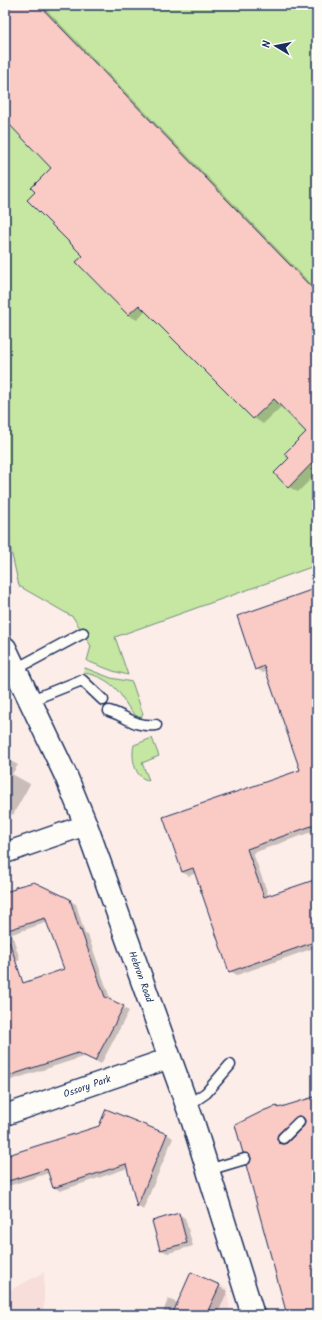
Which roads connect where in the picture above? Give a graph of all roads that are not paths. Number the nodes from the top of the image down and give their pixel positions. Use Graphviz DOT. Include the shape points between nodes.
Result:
graph roads {
  1 [pos="83,633"];
  2 [pos="5,648"];
  3 [pos="14,670"];
  4 [pos="103,700"];
  5 [pos="29,701"];
  6 [pos="109,711"];
  7 [pos="156,725"];
  8 [pos="86,825"];
  9 [pos="5,853"];
  10 [pos="170,1058"];
  11 [pos="230,1065"];
  12 [pos="187,1106"];
  13 [pos="5,1114"];
  14 [pos="299,1122"];
  15 [pos="283,1138"];
  16 [pos="245,1159"];
  17 [pos="208,1170"];
  18 [pos="253,1315"];
  1 -- 3 [label="lane"];
  2 -- 3 [label="street, Hebron Road"];
  3 -- 5 [label="street, Hebron Road"];
  4 -- 5 [label="lane" via="82,680"];
  5 -- 8 [label="street, Hebron Road" via="66,776"];
  6 -- 7 [label="lane" via="124,715 136,724"];
  8 -- 9 [label="street"];
  8 -- 10 [label="street, Hebron Road"];
  10 -- 12 [label="street, Hebron Road"];
  10 -- 13 [label="street, Ossory Park"];
  11 -- 12 [label="lane" via="206,1093"];
  12 -- 17 [label="street, Hebron Road"];
  14 -- 15 [label="lane"];
  16 -- 17 [label="lane"];
  17 -- 18 [label="street, Hebron Road"];
}
